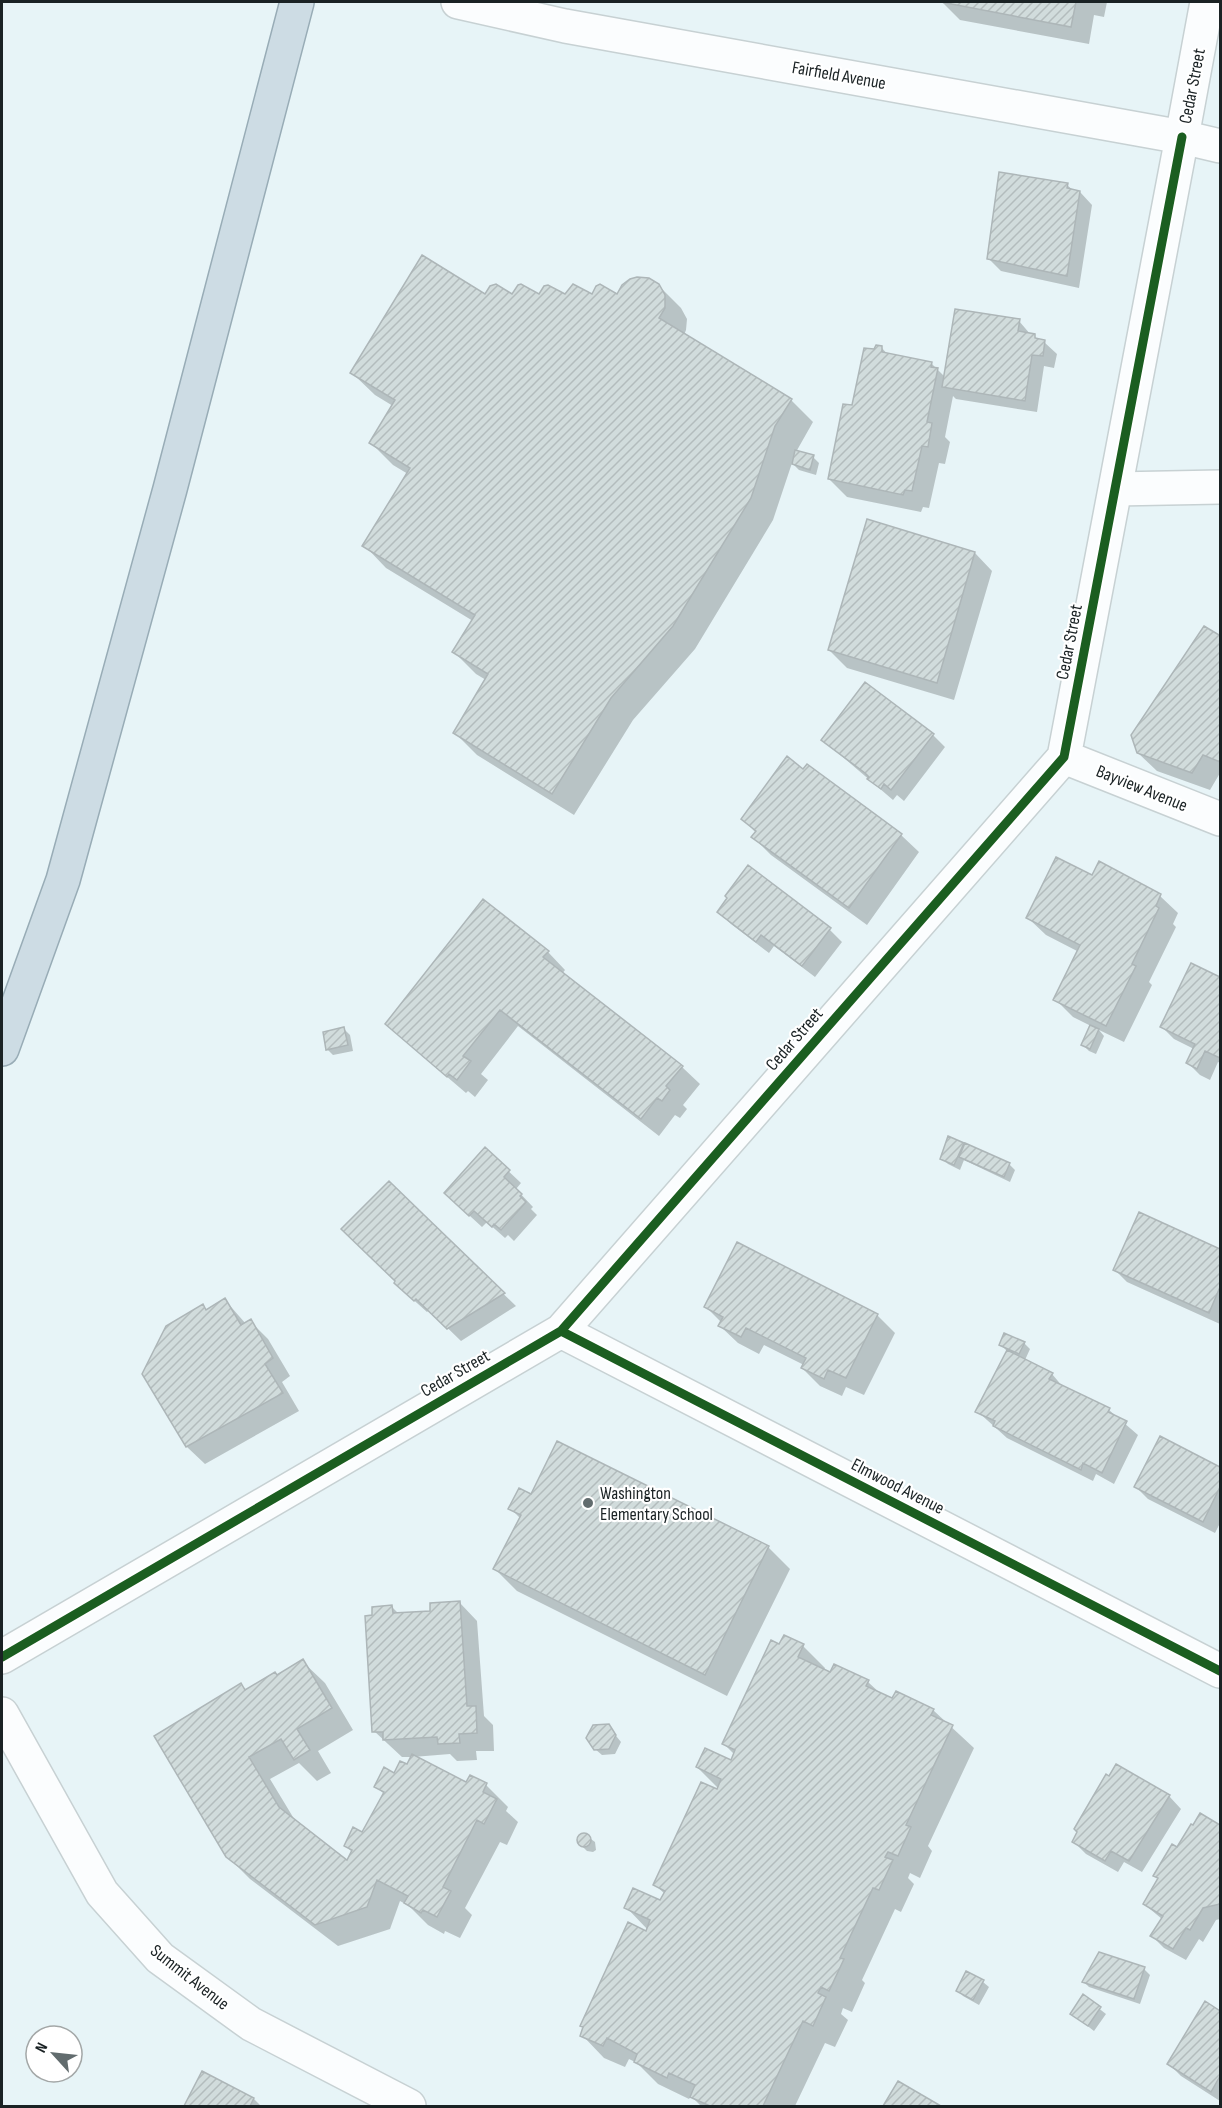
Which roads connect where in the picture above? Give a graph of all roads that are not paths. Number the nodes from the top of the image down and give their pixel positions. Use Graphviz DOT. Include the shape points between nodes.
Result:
graph roads {
  1 [pos="297,2"];
  2 [pos="458,2"];
  3 [pos="1208,2"];
  4 [pos="1182,137"];
  5 [pos="1221,146"];
  6 [pos="1221,487"];
  7 [pos="1115,489"];
  8 [pos="1064,757"];
  9 [pos="1221,819"];
  10 [pos="2,1049"];
  11 [pos="561,1331"];
  12 [pos="2,1657"];
  13 [pos="1221,1671"];
  14 [pos="2,1714"];
  15 [pos="409,2106"];
  1 -- 10 [label="highway" via="63,880"];
  2 -- 4 [label="street, Fairfield Avenue" via="565,26"];
  3 -- 4 [label="street, Cedar Street"];
  4 -- 5 [label="street, Fairfield Avenue"];
  4 -- 7 [label="street, Cedar Street"];
  6 -- 7 [label="street"];
  7 -- 8 [label="street, Cedar Street"];
  8 -- 9 [label="street, Bayview Avenue"];
  8 -- 11 [label="street, Cedar Street"];
  11 -- 12 [label="street, Cedar Street"];
  11 -- 13 [label="street, Elmwood Avenue"];
  14 -- 15 [label="street, Summit Avenue" via="102,1893 160,1958 251,2024"];
}
